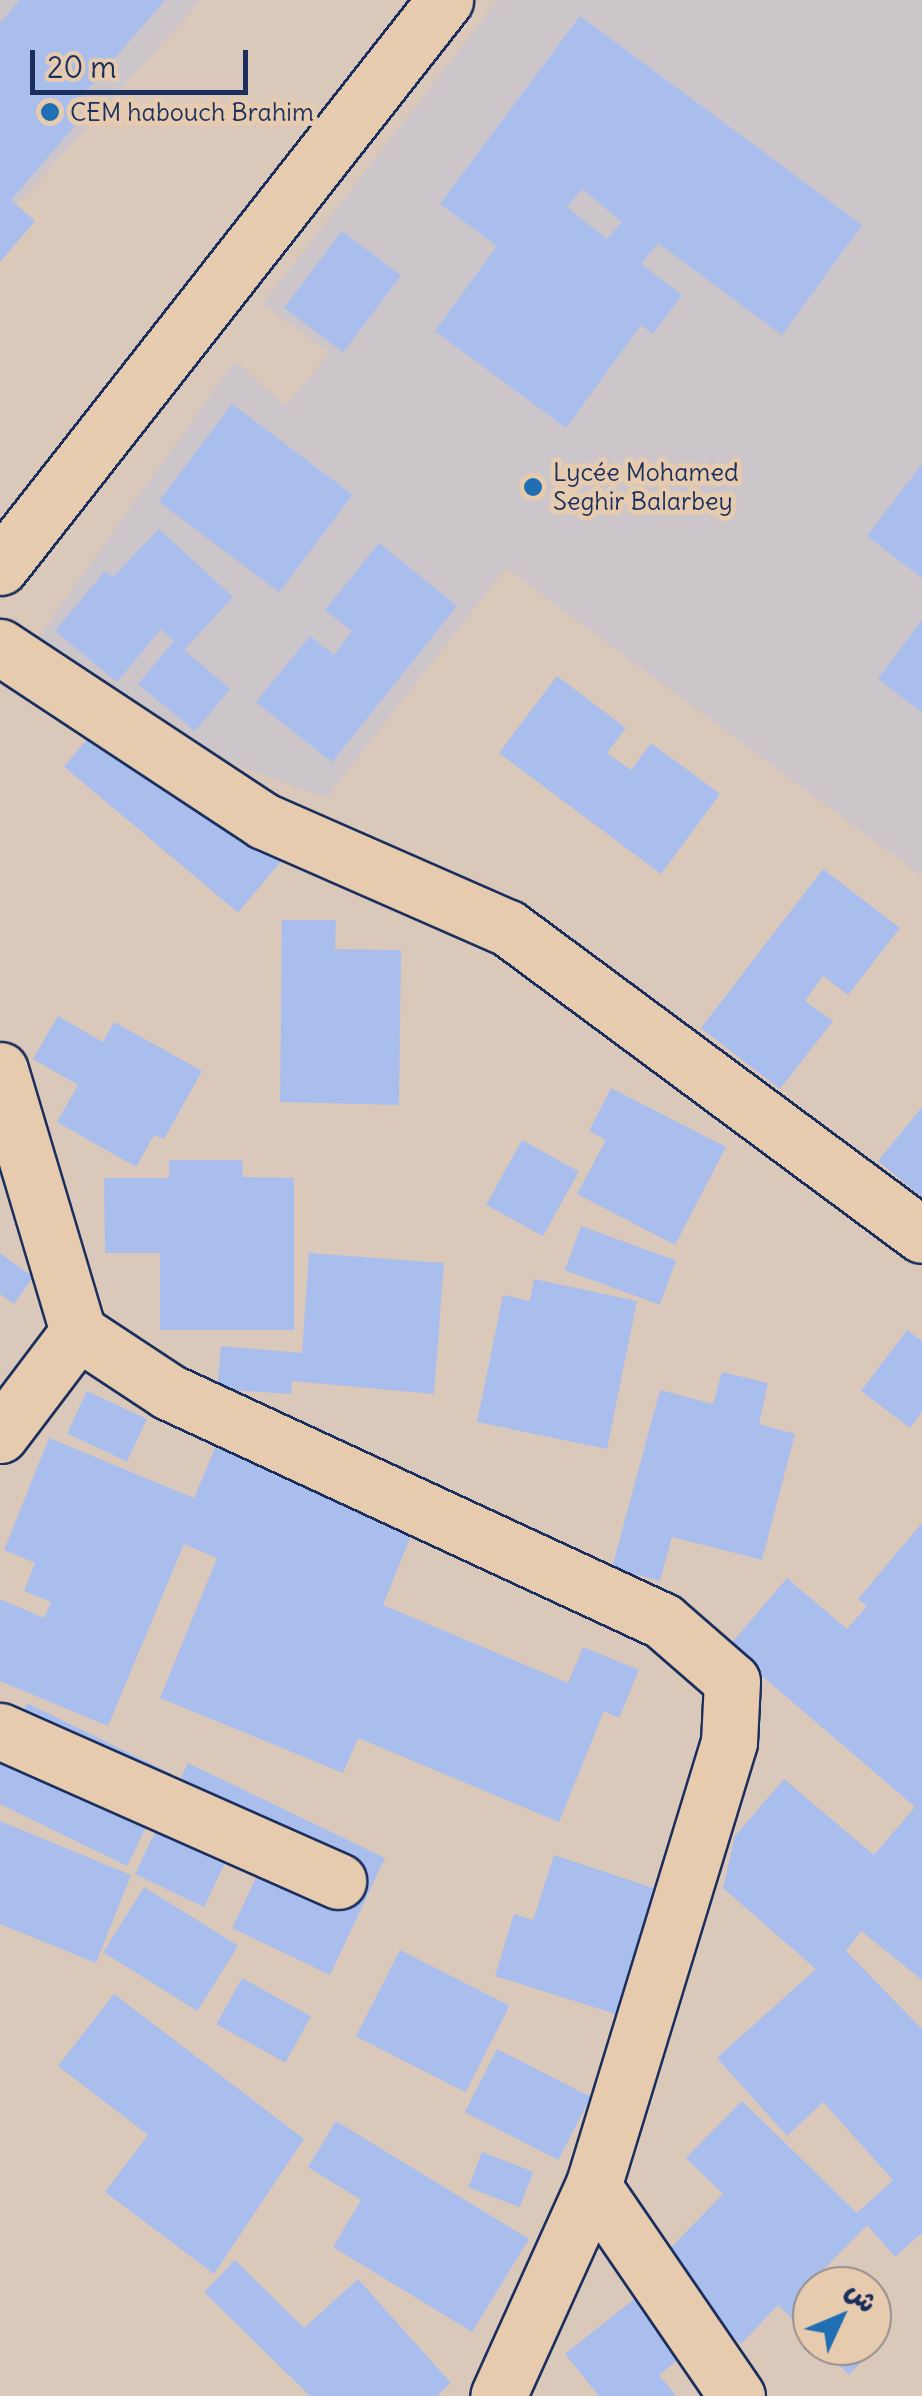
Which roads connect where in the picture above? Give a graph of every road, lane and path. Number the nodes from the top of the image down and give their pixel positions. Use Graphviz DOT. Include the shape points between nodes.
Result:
graph roads {
  1 [pos="445,0"];
  2 [pos="0,567"];
  3 [pos="0,647"];
  4 [pos="0,1070"];
  5 [pos="922,1235"];
  6 [pos="78,1332"];
  7 [pos="0,1434"];
  8 [pos="0,1731"];
  9 [pos="338,1881"];
  10 [pos="593,2186"];
  11 [pos="498,2396"];
  12 [pos="737,2396"];
  1 -- 2 [label="street"];
  3 -- 5 [label="street" via="264,821 508,928"];
  4 -- 6 [label="street"];
  6 -- 7 [label="street"];
  6 -- 10 [label="street" via="169,1392 673,1627 732,1681 729,1742"];
  8 -- 9 [label="street"];
  10 -- 11 [label="street"];
  10 -- 12 [label="street"];
}
